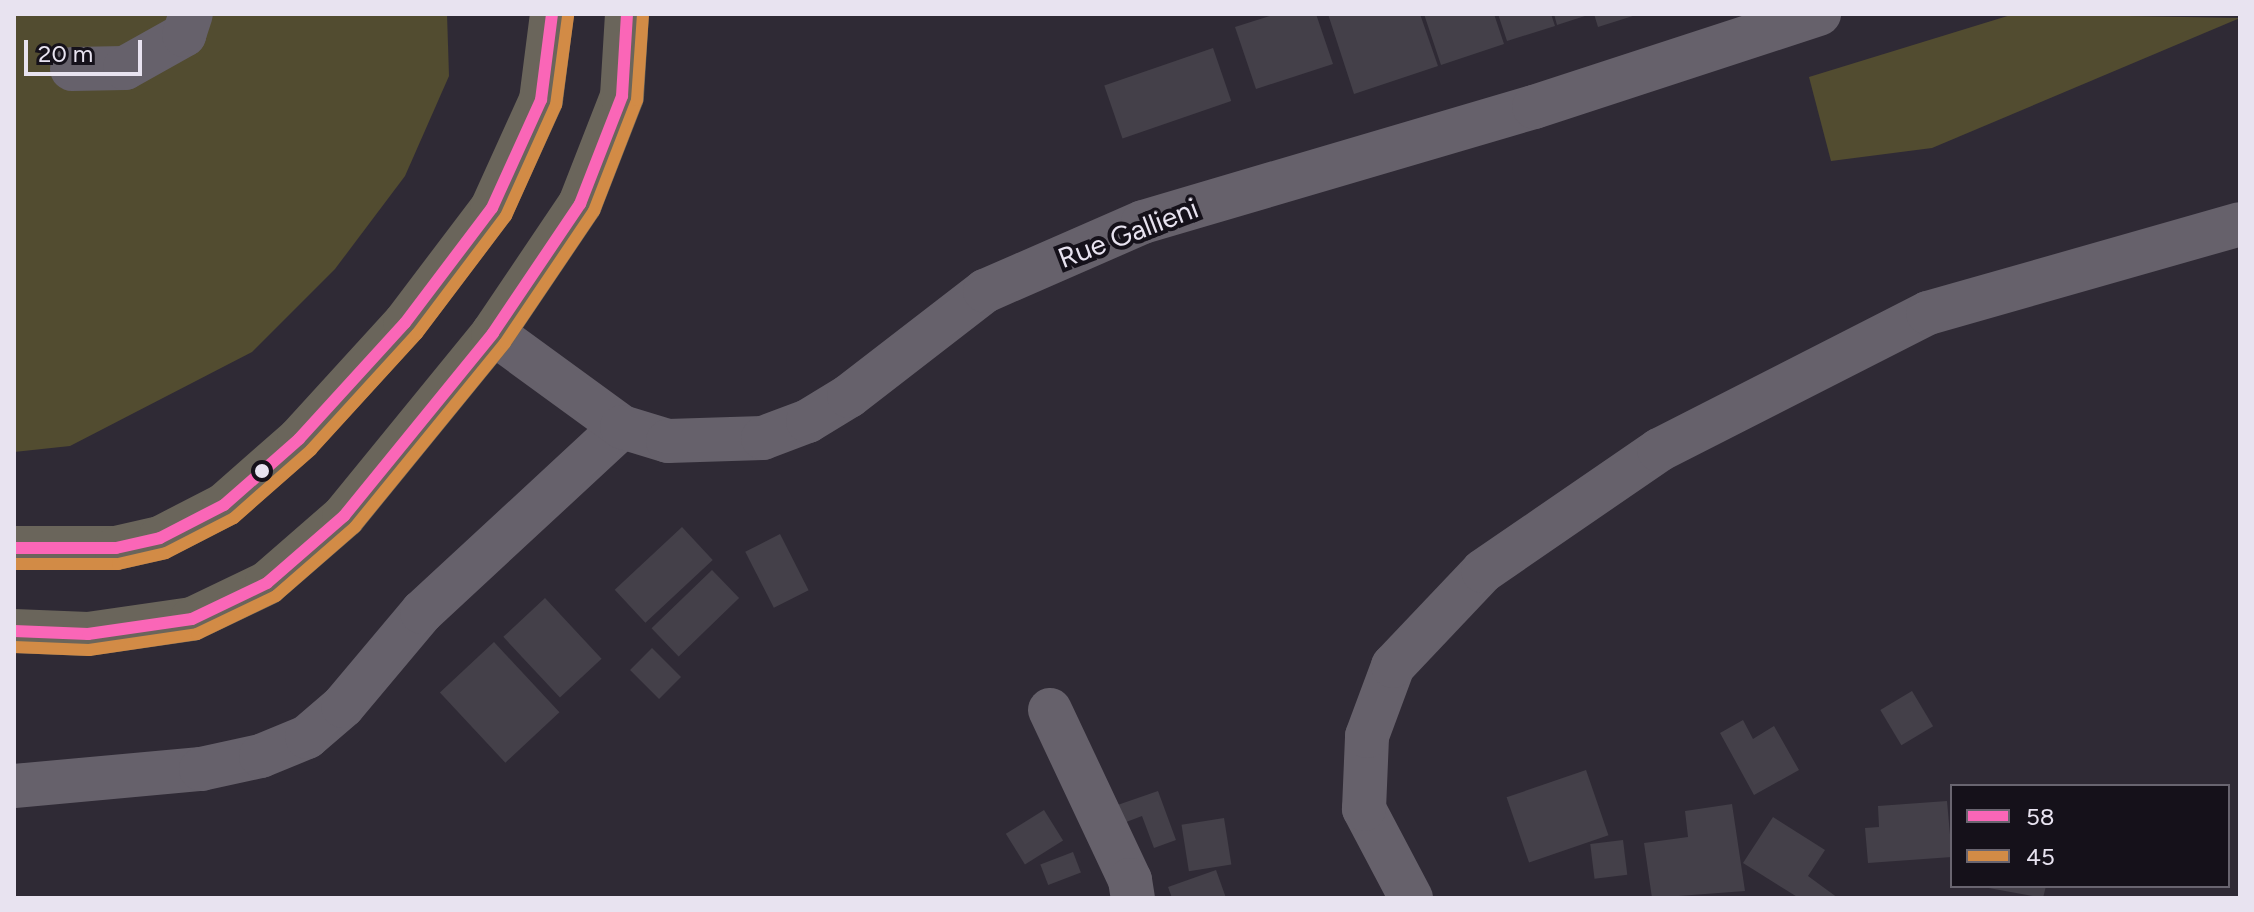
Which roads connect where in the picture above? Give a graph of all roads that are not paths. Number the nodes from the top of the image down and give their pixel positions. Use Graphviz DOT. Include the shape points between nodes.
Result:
graph roads {
  1 [pos="191,14"];
  2 [pos="552,14"];
  3 [pos="627,14"];
  4 [pos="1819,14"];
  5 [pos="72,69"];
  6 [pos="2240,224"];
  7 [pos="493,333"];
  8 [pos="622,427"];
  9 [pos="14,548"];
  10 [pos="14,631"];
  11 [pos="1050,710"];
  12 [pos="14,786"];
  13 [pos="1133,898"];
  14 [pos="1411,898"];
  1 -- 5 [label="street" via="184,35 125,68"];
  2 -- 9 [label="highway" via="541,100 492,208 405,323 299,439 224,505 160,538 116,548"];
  3 -- 7 [label="highway" via="624,84 609,139 580,204"];
  4 -- 8 [label="street, Rue Gallieni" via="1534,107 1143,222 985,291 849,396 808,421 763,438 668,441"];
  6 -- 14 [label="street" via="1928,313 1659,450 1483,571 1393,666 1367,736 1364,809"];
  7 -- 8 [label="street, Rue Gallieni"];
  7 -- 10 [label="highway" via="344,516 267,583 235,602 150,629"];
  8 -- 12 [label="street" via="422,612 343,706 307,737 261,756 201,769"];
  11 -- 13 [label="street" via="1130,880"];
}
